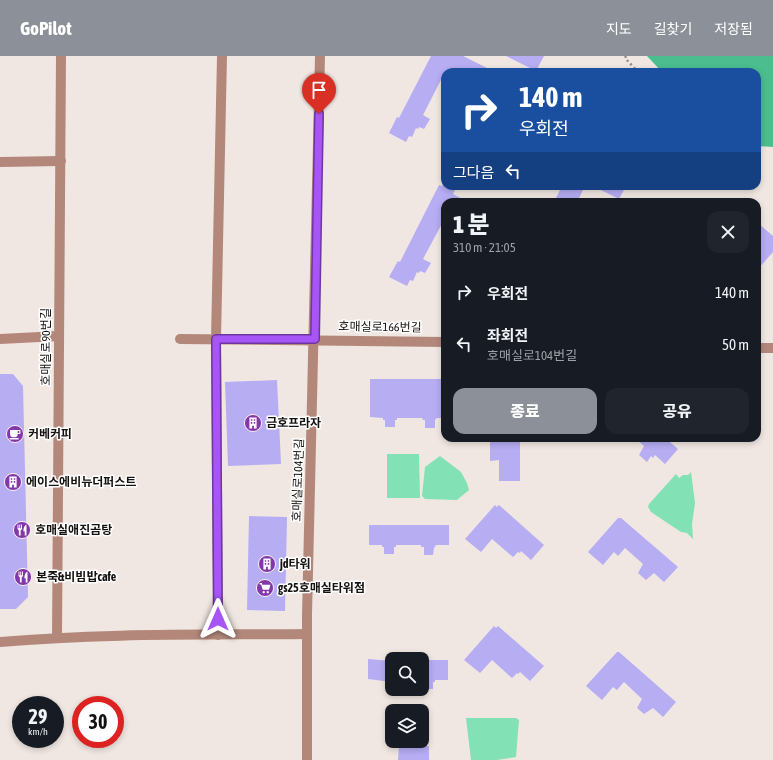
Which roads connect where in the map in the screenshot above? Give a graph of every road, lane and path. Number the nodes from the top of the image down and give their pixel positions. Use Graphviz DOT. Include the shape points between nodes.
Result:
graph roads {
  1 [pos="61,56"];
  2 [pos="222,56"];
  3 [pos="320,56"];
  4 [pos="626,56"];
  5 [pos="634,68"];
  6 [pos="60,161"];
  7 [pos="0,162"];
  8 [pos="59,336"];
  9 [pos="0,339"];
  10 [pos="180,339"];
  11 [pos="216,339"];
  12 [pos="315,339"];
  13 [pos="441,342"];
  14 [pos="761,348"];
  15 [pos="773,348"];
  16 [pos="307,634"];
  17 [pos="218,635"];
  18 [pos="57,638"];
  19 [pos="0,642"];
  20 [pos="307,760"];
  1 -- 6 [label="street, 호매실로90번길"];
  2 -- 11 [label="street"];
  3 -- 12 [label="street, 호매실로104번길"];
  4 -- 5 [label="path"];
  6 -- 7 [label="street"];
  6 -- 8 [label="street, 호매실로90번길"];
  8 -- 9 [label="street"];
  8 -- 18 [label="street, 호매실로90번길"];
  10 -- 11 [label="street, 호매실로166번길"];
  11 -- 12 [label="street, 호매실로166번길"];
  11 -- 17 [label="street"];
  12 -- 13 [label="street, 호매실로166번길"];
  12 -- 16 [label="street, 호매실로104번길"];
  14 -- 15 [label="street"];
  16 -- 17 [label="street"];
  16 -- 20 [label="street, 호매실로104번길"];
  17 -- 18 [label="street"];
  18 -- 19 [label="street"];
}
